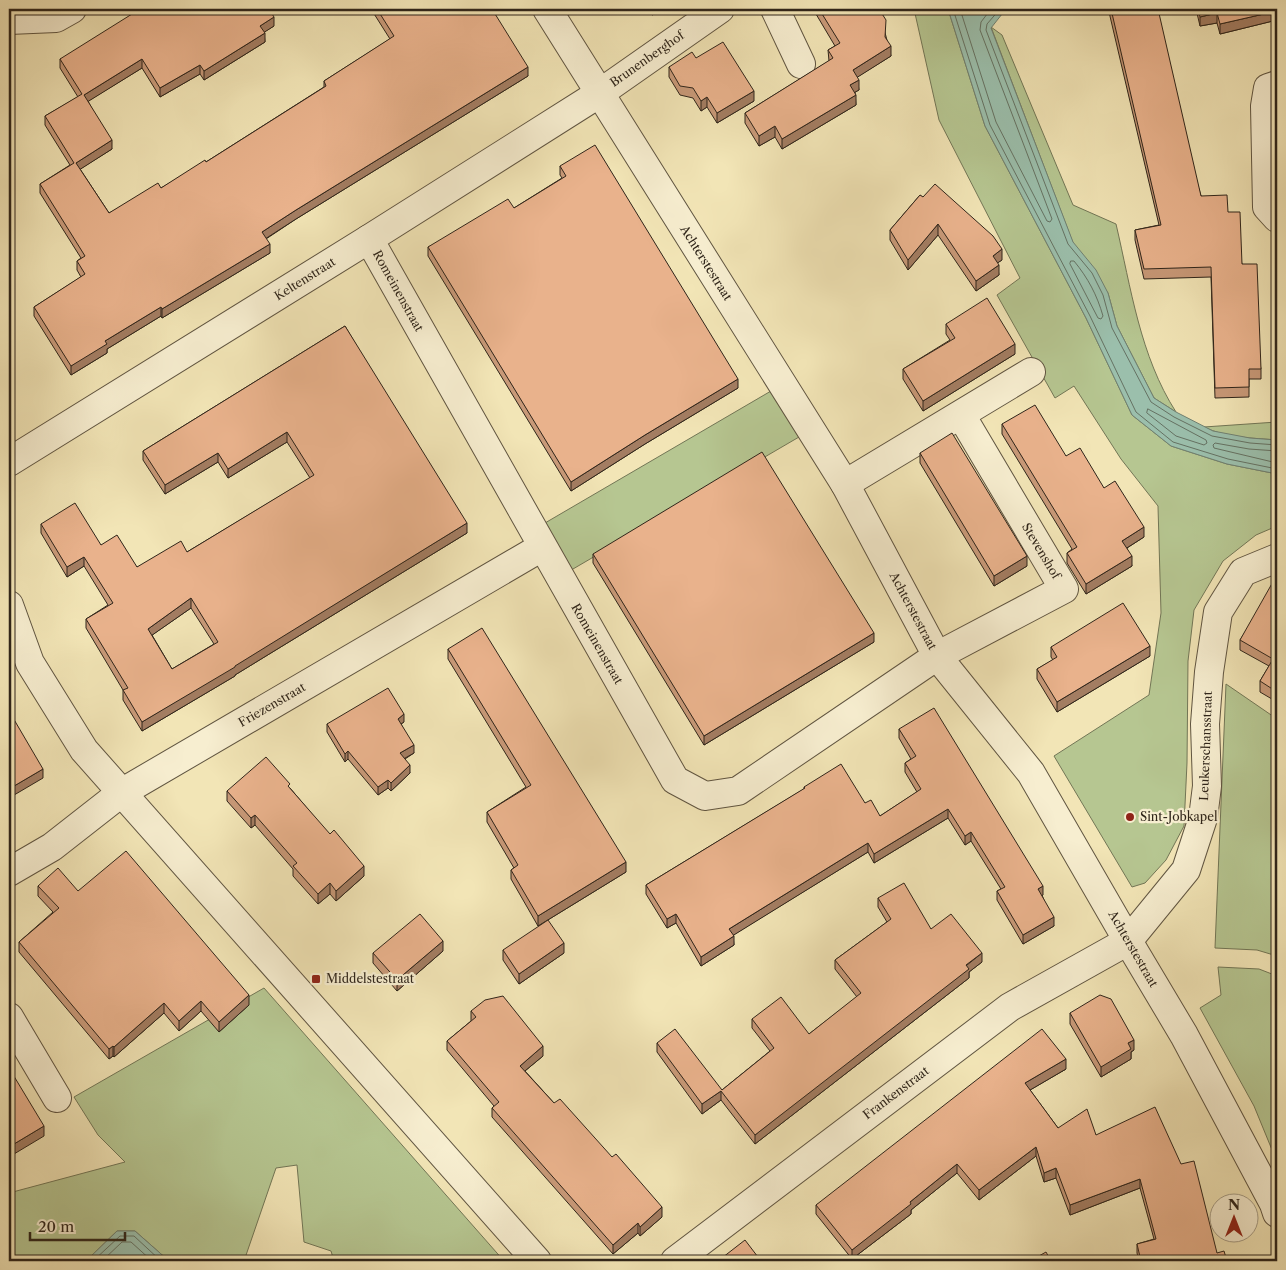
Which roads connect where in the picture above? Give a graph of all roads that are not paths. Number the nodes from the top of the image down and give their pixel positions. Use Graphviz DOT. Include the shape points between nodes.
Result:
graph roads {
  1 [pos="72,9"];
  2 [pos="546,9"];
  3 [pos="720,9"];
  4 [pos="775,9"];
  5 [pos="9,20"];
  6 [pos="801,64"];
  7 [pos="1277,85"];
  8 [pos="600,92"];
  9 [pos="1277,218"];
  10 [pos="369,239"];
  11 [pos="1031,372"];
  12 [pos="961,415"];
  13 [pos="9,462"];
  14 [pos="845,484"];
  15 [pos="542,547"];
  16 [pos="1277,558"];
  17 [pos="9,605"];
  18 [pos="937,656"];
  19 [pos="121,793"];
  20 [pos="9,872"];
  21 [pos="1128,941"];
  22 [pos="9,1017"];
  23 [pos="57,1098"];
  24 [pos="1277,1213"];
  25 [pos="537,1261"];
  26 [pos="675,1261"];
  1 -- 5 [label="street" via="56,18"];
  2 -- 8 [label="street, Achterstestraat"];
  3 -- 8 [label="street, Brunenberghof"];
  4 -- 6 [label="street"];
  7 -- 9 [label="street" via="1268,88 1265,106 1267,206"];
  8 -- 10 [label="street, Keltenstraat"];
  8 -- 14 [label="street, Achterstestraat"];
  10 -- 13 [label="street, Keltenstraat"];
  10 -- 15 [label="street, Romeinenstraat"];
  11 -- 12 [label="street"];
  12 -- 14 [label="street"];
  12 -- 18 [label="street, Stevenshof" via="1064,589"];
  14 -- 18 [label="street, Achterstestraat"];
  15 -- 18 [label="street, Romeinenstraat" via="675,780 705,796 738,791"];
  15 -- 19 [label="street, Friezenstraat"];
  16 -- 21 [label="street, Leukerschansstraat" via="1243,572 1218,612 1205,724 1207,786 1203,818 1186,870"];
  17 -- 19 [label="street" via="30,663 84,750"];
  18 -- 21 [label="street, Achterstestraat" via="1031,773"];
  19 -- 20 [label="street, Friezenstraat" via="52,847"];
  19 -- 25 [label="street"];
  21 -- 24 [label="street, Achterstestraat" via="1184,1035"];
  21 -- 26 [label="street, Frankenstraat" via="1010,1008"];
  22 -- 23 [label="street"];
}
